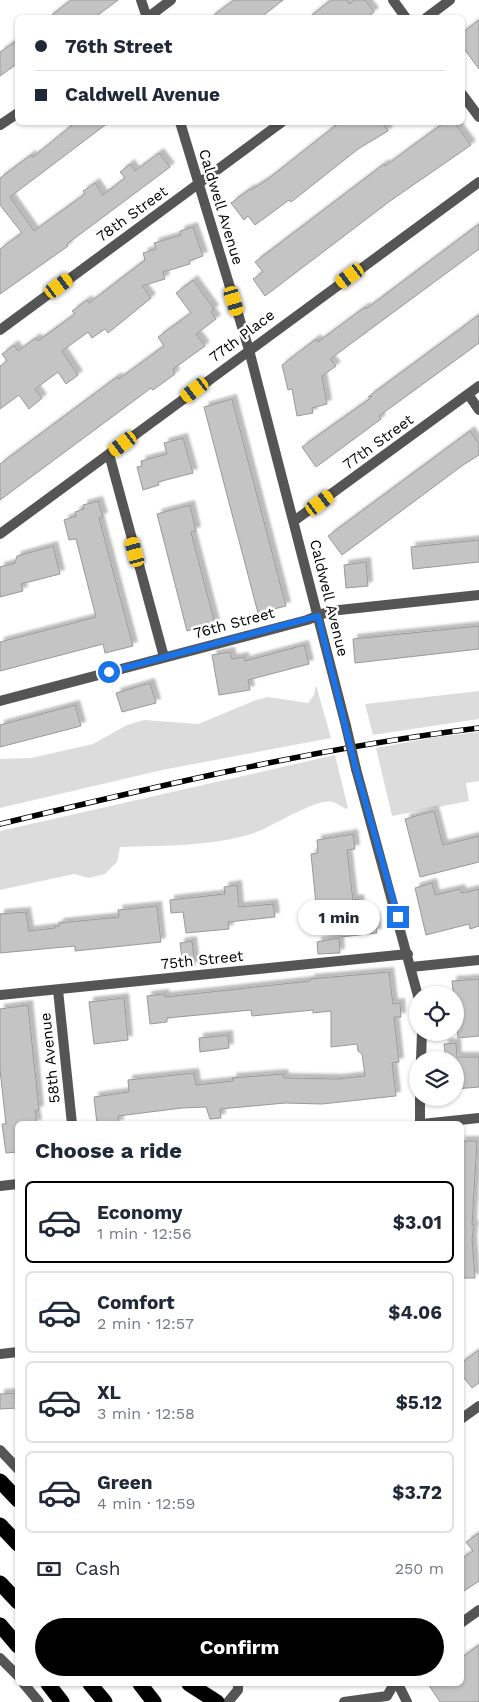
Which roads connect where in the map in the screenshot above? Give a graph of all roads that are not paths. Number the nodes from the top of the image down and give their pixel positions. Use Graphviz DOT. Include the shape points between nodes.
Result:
graph roads {
  1 [pos="142,0"];
  2 [pos="171,0"];
  3 [pos="393,0"];
  4 [pos="450,0"];
  5 [pos="146,15"];
  6 [pos="150,15"];
  7 [pos="404,15"];
  8 [pos="430,15"];
  9 [pos="465,98"];
  10 [pos="15,114"];
  11 [pos="479,116"];
  12 [pos="0,125"];
  13 [pos="181,125"];
  14 [pos="278,125"];
  15 [pos="479,182"];
  16 [pos="198,184"];
  17 [pos="0,330"];
  18 [pos="249,350"];
  19 [pos="479,386"];
  20 [pos="468,394"];
  21 [pos="479,410"];
  22 [pos="109,454"];
  23 [pos="294,521"];
  24 [pos="0,534"];
  25 [pos="479,595"];
  26 [pos="318,616"];
  27 [pos="164,657"];
  28 [pos="0,701"];
  29 [pos="408,954"];
  30 [pos="479,960"];
  31 [pos="411,967"];
  32 [pos="416,986"];
  33 [pos="58,990"];
  34 [pos="0,995"];
  35 [pos="420,1106"];
  36 [pos="479,1118"];
  37 [pos="72,1121"];
  38 [pos="421,1121"];
  39 [pos="450,1121"];
  40 [pos="15,1184"];
  41 [pos="0,1186"];
  42 [pos="15,1352"];
  43 [pos="0,1354"];
  44 [pos="479,1406"];
  45 [pos="464,1417"];
  46 [pos="0,1450"];
  47 [pos="15,1466"];
  48 [pos="0,1481"];
  49 [pos="15,1497"];
  50 [pos="0,1525"];
  51 [pos="15,1541"];
  52 [pos="0,1583"];
  53 [pos="15,1599"];
  54 [pos="479,1610"];
  55 [pos="464,1621"];
  56 [pos="0,1625"];
  57 [pos="15,1642"];
  58 [pos="0,1658"];
  59 [pos="15,1673"];
  60 [pos="26,1686"];
  61 [pos="50,1686"];
  62 [pos="92,1686"];
  63 [pos="142,1686"];
  64 [pos="192,1686"];
  65 [pos="205,1686"];
  66 [pos="238,1686"];
  67 [pos="394,1686"];
  68 [pos="397,1686"];
  69 [pos="39,1702"];
  70 [pos="62,1702"];
  71 [pos="105,1702"];
  72 [pos="154,1702"];
  73 [pos="217,1702"];
  74 [pos="228,1702"];
  75 [pos="344,1702"];
  76 [pos="407,1702"];
  1 -- 5 [label="street"];
  2 -- 6 [label="street"];
  3 -- 7 [label="street"];
  4 -- 8 [label="street"];
  9 -- 11 [label="street"];
  10 -- 12 [label="street"];
  13 -- 16 [label="street, Caldwell Avenue"];
  14 -- 16 [label="street, 78th Street"];
  15 -- 18 [label="street, 77th Place"];
  16 -- 17 [label="street, 78th Street"];
  16 -- 18 [label="street, Caldwell Avenue"];
  18 -- 22 [label="street, 77th Place"];
  18 -- 23 [label="street, Caldwell Avenue"];
  19 -- 20 [label="street, 77th Street"];
  20 -- 21 [label="street"];
  20 -- 23 [label="street, 77th Street"];
  22 -- 24 [label="street, 77th Place"];
  22 -- 27 [label="street"];
  23 -- 26 [label="street, Caldwell Avenue"];
  25 -- 26 [label="street, 76th Street" via="330,611"];
  26 -- 27 [label="street, 76th Street"];
  26 -- 29 [label="street, Caldwell Avenue, bridge" via="356,769"];
  27 -- 28 [label="street, 76th Street"];
  29 -- 31 [label="street, Caldwell Avenue"];
  29 -- 33 [label="street, 75th Street"];
  30 -- 31 [label="street"];
  31 -- 32 [label="street, Caldwell Avenue"];
  33 -- 34 [label="street, 75th Street"];
  33 -- 37 [label="street, 58th Avenue"];
  35 -- 38 [label="street"];
  36 -- 39 [label="street"];
  40 -- 41 [label="street"];
  42 -- 43 [label="street"];
  44 -- 45 [label="street"];
  46 -- 47 [label="street"];
  48 -- 49 [label="highway"];
  50 -- 51 [label="highway"];
  52 -- 53 [label="highway"];
  54 -- 55 [label="street"];
  56 -- 57 [label="highway"];
  58 -- 59 [label="street"];
  60 -- 69 [label="street"];
  61 -- 70 [label="highway"];
  62 -- 71 [label="highway"];
  63 -- 72 [label="highway"];
  64 -- 73 [label="highway"];
  65 -- 73 [label="street"];
  66 -- 74 [label="street"];
  67 -- 75 [label="street" via="387,1696"];
  68 -- 76 [label="street"];
}
